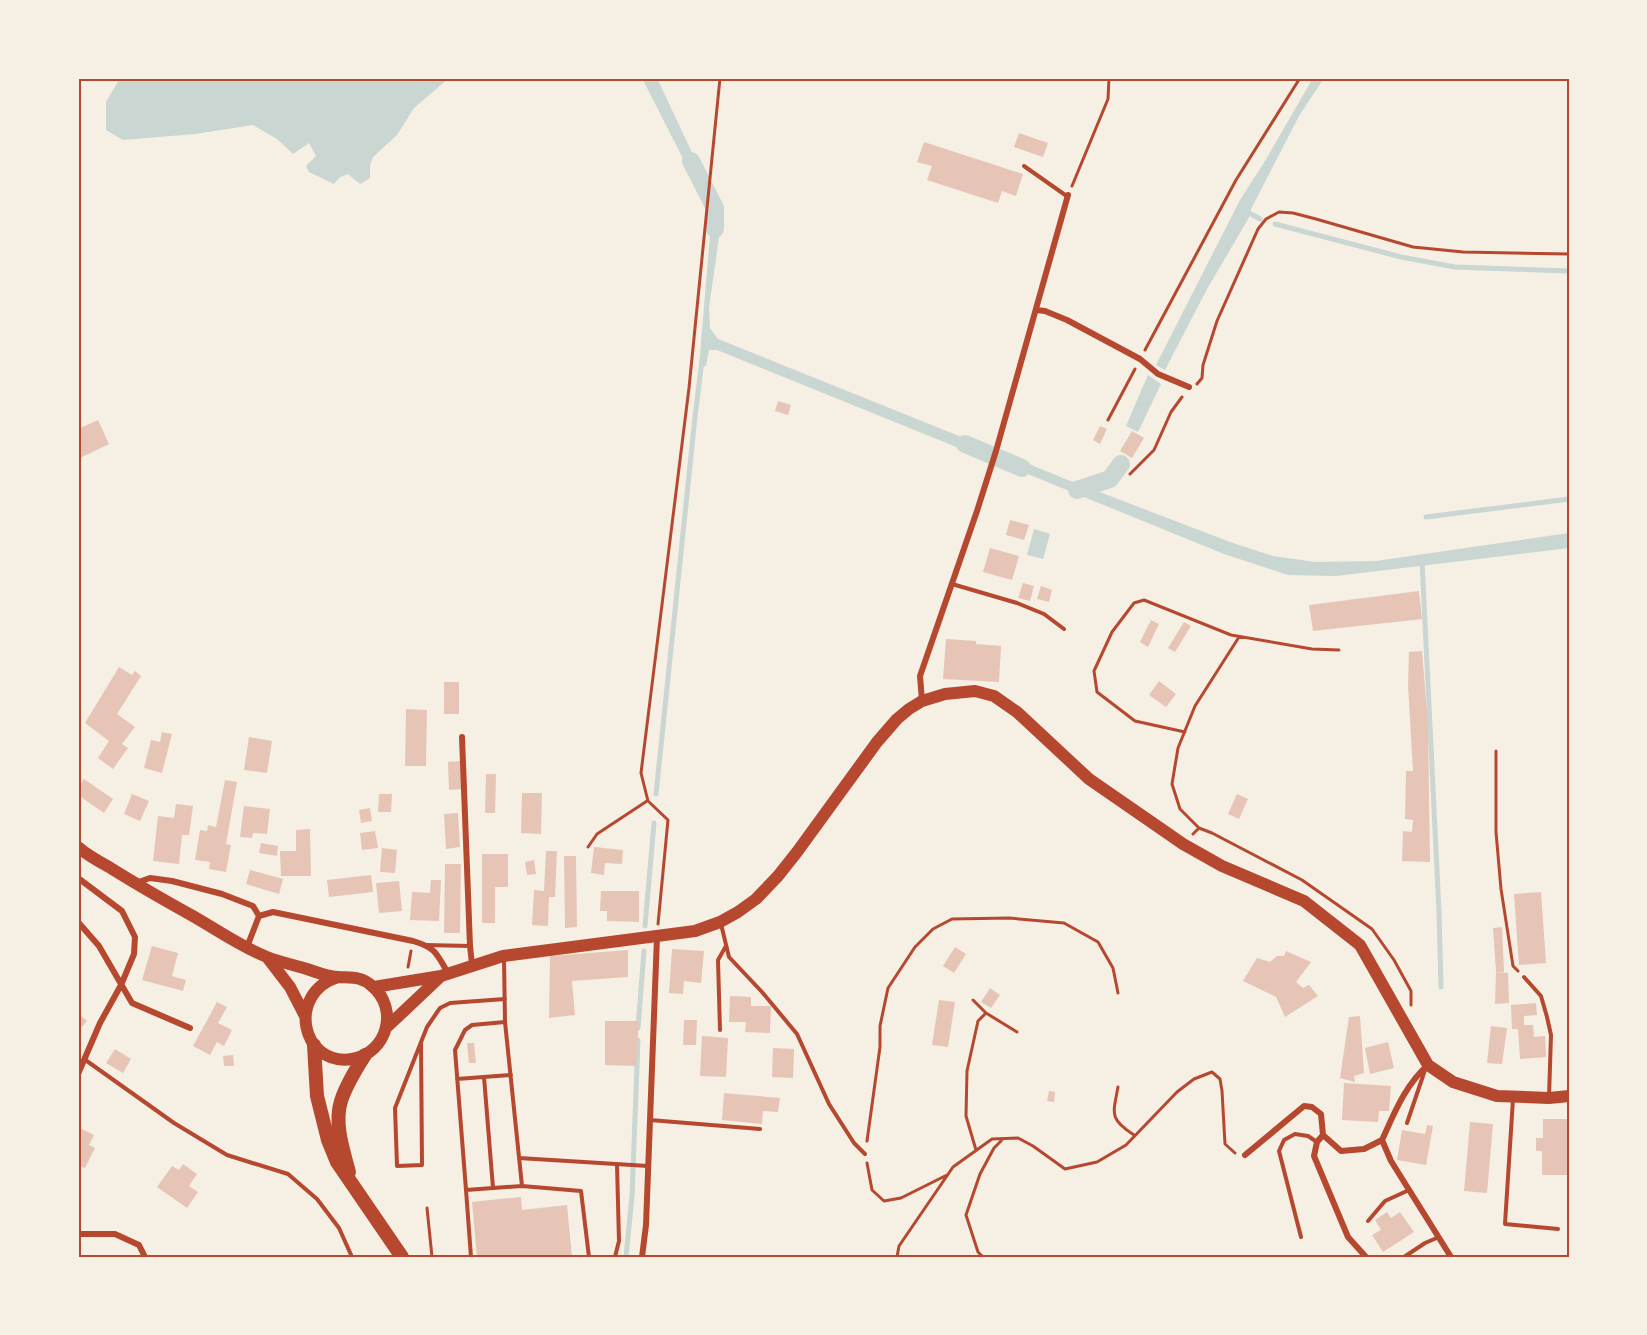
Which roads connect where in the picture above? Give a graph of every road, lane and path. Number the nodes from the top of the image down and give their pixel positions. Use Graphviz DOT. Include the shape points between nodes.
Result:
graph roads {
  1 [pos="720,78"];
  2 [pos="1109,78"];
  3 [pos="1300,78"];
  4 [pos="1024,166"];
  5 [pos="1068,196"];
  6 [pos="1569,254"];
  7 [pos="1036,310"];
  8 [pos="1140,359"];
  9 [pos="1189,387"];
  10 [pos="1108,420"];
  11 [pos="1130,474"];
  12 [pos="952,584"];
  13 [pos="1064,629"];
  14 [pos="1239,637"];
  15 [pos="1339,650"];
  16 [pos="922,701"];
  17 [pos="1185,732"];
  18 [pos="462,737"];
  19 [pos="1496,751"];
  20 [pos="648,801"];
  21 [pos="1199,828"];
  22 [pos="78,847"];
  23 [pos="588,847"];
  24 [pos="78,878"];
  25 [pos="134,883"];
  26 [pos="259,916"];
  27 [pos="78,922"];
  28 [pos="720,922"];
  29 [pos="657,937"];
  30 [pos="426,945"];
  31 [pos="470,946"];
  32 [pos="726,946"];
  33 [pos="247,947"];
  34 [pos="411,951"];
  35 [pos="503,956"];
  36 [pos="267,957"];
  37 [pos="472,964"];
  38 [pos="408,969"];
  39 [pos="444,974"];
  40 [pos="1524,976"];
  41 [pos="338,978"];
  42 [pos="121,985"];
  43 [pos="374,987"];
  44 [pos="1118,993"];
  45 [pos="506,999"];
  46 [pos="973,1000"];
  47 [pos="986,1013"];
  48 [pos="304,1016"];
  49 [pos="505,1022"];
  50 [pos="387,1027"];
  51 [pos="190,1028"];
  52 [pos="720,1030"];
  53 [pos="1017,1032"];
  54 [pos="421,1042"];
  55 [pos="314,1045"];
  56 [pos="365,1055"];
  57 [pos="84,1059"];
  58 [pos="1428,1065"];
  59 [pos="78,1074"];
  60 [pos="511,1075"];
  61 [pos="484,1077"];
  62 [pos="457,1079"];
  63 [pos="1118,1087"];
  64 [pos="1513,1096"];
  65 [pos="1569,1096"];
  66 [pos="1549,1098"];
  67 [pos="650,1120"];
  68 [pos="1407,1123"];
  69 [pos="760,1129"];
  70 [pos="1323,1135"];
  71 [pos="1135,1136"];
  72 [pos="1003,1139"];
  73 [pos="1382,1140"];
  74 [pos="1317,1142"];
  75 [pos="976,1150"];
  76 [pos="865,1154"];
  77 [pos="1245,1155"];
  78 [pos="519,1158"];
  79 [pos="617,1165"];
  80 [pos="649,1166"];
  81 [pos="947,1175"];
  82 [pos="351,1182"];
  83 [pos="522,1186"];
  84 [pos="493,1188"];
  85 [pos="466,1190"];
  86 [pos="1409,1190"];
  87 [pos="427,1208"];
  88 [pos="1368,1221"];
  89 [pos="1558,1229"];
  90 [pos="78,1234"];
  91 [pos="1301,1237"];
  92 [pos="1439,1238"];
  93 [pos="145,1257"];
  94 [pos="352,1257"];
  95 [pos="402,1257"];
  96 [pos="432,1257"];
  97 [pos="471,1257"];
  98 [pos="589,1257"];
  99 [pos="615,1257"];
  100 [pos="642,1257"];
  101 [pos="897,1257"];
  102 [pos="983,1257"];
  103 [pos="1366,1257"];
  104 [pos="1404,1257"];
  105 [pos="1451,1257"];
  1 -- 20 [label="path" via="689,388 641,773"];
  2 -- 5 [label="path" via="1108,99"];
  3 -- 8 [label="path" via="1236,180"];
  4 -- 5 [label="lane"];
  5 -- 7 [label="street"];
  6 -- 9 [label="path" via="1413,247 1279,212 1258,229 1217,321 1202,378"];
  7 -- 8 [label="street" via="1067,320"];
  7 -- 12 [label="street" via="996,451"];
  8 -- 9 [label="street" via="1158,374"];
  8 -- 10 [label="path"];
  9 -- 11 [label="path" via="1171,412 1154,450"];
  12 -- 13 [label="lane" via="1017,603 1044,614"];
  12 -- 16 [label="street" via="920,676"];
  14 -- 15 [label="path"];
  14 -- 17 [label="path" via="1195,706"];
  14 -- 17 [label="path" via="1144,600 1134,603 1112,632 1094,671 1097,692 1135,721"];
  16 -- 28 [label="main road" via="897,719 877,742 778,876 756,899"];
  16 -- 58 [label="main road" via="975,691 994,696 1017,711 1089,779 1183,844 1231,870 1304,901 1360,945"];
  17 -- 21 [label="path" via="1172,784 1180,809"];
  18 -- 31 [label="street"];
  19 -- 40 [label="path" via="1501,890 1513,966"];
  20 -- 23 [label="path" via="597,834"];
  20 -- 29 [label="path" via="668,820"];
  22 -- 25 [label="main road"];
  24 -- 42 [label="street" via="122,911 135,937 134,954"];
  25 -- 26 [label="street" via="150,878 222,894 252,906"];
  25 -- 33 [label="main road"];
  26 -- 30 [label="street" via="273,912"];
  26 -- 33 [label="street"];
  27 -- 42 [label="street" via="99,946"];
  28 -- 29 [label="main road"];
  28 -- 32 [label="lane"];
  29 -- 35 [label="main road"];
  29 -- 67 [label="street"];
  30 -- 31 [label="lane"];
  30 -- 39 [label="street" via="435,951"];
  31 -- 37 [label="street"];
  32 -- 52 [label="lane" via="718,960"];
  32 -- 76 [label="lane" via="729,957 797,1034 829,1104"];
  33 -- 36 [label="main road"];
  34 -- 38 [label="path"];
  35 -- 37 [label="main road"];
  35 -- 45 [label="lane"];
  36 -- 41 [label="main road"];
  36 -- 48 [label="main road" via="290,987"];
  37 -- 39 [label="main road"];
  39 -- 43 [label="main road"];
  39 -- 50 [label="main road"];
  40 -- 66 [label="lane" via="1541,996 1551,1035"];
  41 -- 43 [label="main road" via="357,978"];
  41 -- 48 [label="main road" via="314,991"];
  42 -- 51 [label="street" via="132,1003"];
  42 -- 57 [label="street"];
  43 -- 50 [label="main road" via="386,1008"];
  44 -- 76 [label="path" via="1113,969 1098,942 1064,923 1009,918 952,919 933,929 915,947 888,988"];
  45 -- 49 [label="lane"];
  45 -- 54 [label="lane" via="450,1003 441,1008"];
  46 -- 47 [label="path"];
  47 -- 53 [label="path"];
  47 -- 75 [label="path" via="978,1021 967,1071 966,1116"];
  48 -- 55 [label="main road"];
  49 -- 60 [label="lane"];
  49 -- 62 [label="lane" via="472,1025 465,1030 455,1050"];
  50 -- 56 [label="main road" via="381,1040"];
  54 -- 54 [label="lane" via="395,1108 397,1166 422,1165"];
  55 -- 56 [label="main road" via="338,1059"];
  55 -- 82 [label="highway" via="317,1096 328,1140"];
  56 -- 82 [label="highway" via="340,1103 341,1141"];
  57 -- 59 [label="street"];
  57 -- 94 [label="lane" via="227,1155 288,1174 317,1198 339,1228"];
  58 -- 64 [label="main road" via="1453,1082 1497,1096"];
  58 -- 68 [label="lane"];
  58 -- 73 [label="street" via="1401,1100"];
  60 -- 61 [label="lane"];
  60 -- 78 [label="lane"];
  61 -- 62 [label="lane"];
  61 -- 84 [label="lane"];
  62 -- 85 [label="lane"];
  63 -- 71 [label="path" via="1113,1114 1119,1126"];
  64 -- 66 [label="main road"];
  64 -- 89 [label="lane" via="1505,1224"];
  65 -- 66 [label="main road"];
  67 -- 69 [label="lane"];
  67 -- 80 [label="street"];
  70 -- 73 [label="street" via="1341,1151 1364,1149"];
  70 -- 74 [label="street"];
  70 -- 77 [label="street" via="1321,1114 1304,1106"];
  71 -- 72 [label="path" via="1097,1162 1065,1169 1018,1138"];
  71 -- 77 [label="path" via="1177,1092 1212,1072 1220,1079 1225,1144 1235,1153"];
  72 -- 75 [label="path" via="992,1139"];
  72 -- 102 [label="path" via="980,1174 966,1215"];
  73 -- 86 [label="street"];
  74 -- 91 [label="lane" via="1295,1134 1284,1140 1279,1152"];
  74 -- 103 [label="street" via="1314,1156 1332,1201 1348,1237"];
  75 -- 81 [label="path"];
  76 -- 81 [label="path" via="872,1190 884,1201 901,1198"];
  78 -- 79 [label="lane"];
  78 -- 83 [label="lane"];
  79 -- 80 [label="lane"];
  79 -- 99 [label="lane" via="619,1241"];
  80 -- 100 [label="street"];
  81 -- 101 [label="path" via="899,1246"];
  82 -- 95 [label="highway"];
  83 -- 84 [label="lane"];
  83 -- 98 [label="lane" via="581,1191"];
  84 -- 85 [label="lane"];
  85 -- 97 [label="lane"];
  86 -- 88 [label="lane" via="1385,1201"];
  86 -- 92 [label="street"];
  87 -- 96 [label="path"];
  90 -- 93 [label="street" via="115,1234 139,1245"];
  92 -- 104 [label="lane"];
  92 -- 105 [label="street"];
}
